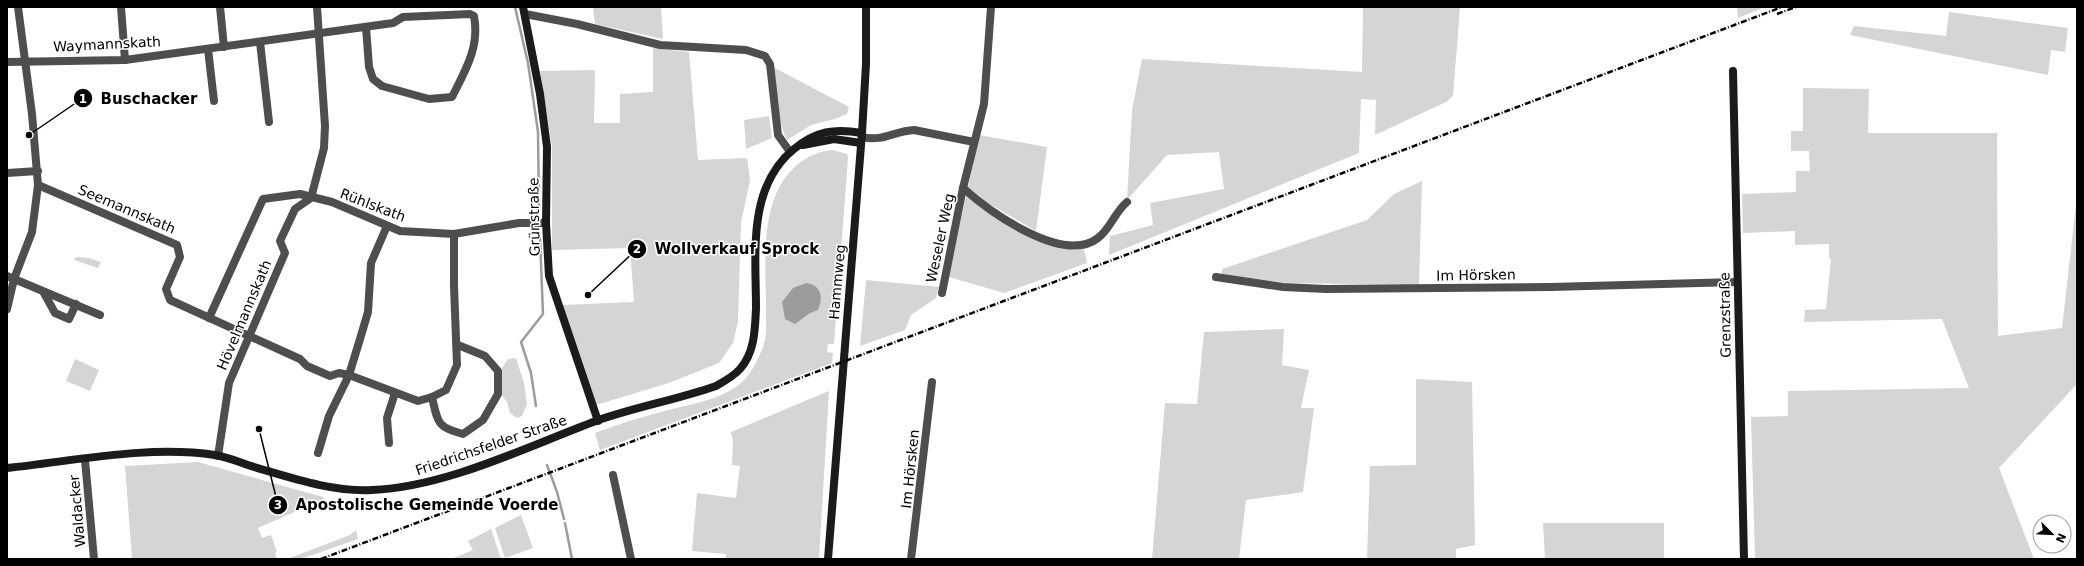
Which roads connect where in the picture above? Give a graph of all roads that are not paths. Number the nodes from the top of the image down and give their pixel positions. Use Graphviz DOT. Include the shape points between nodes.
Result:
graph roads {
  1 [pos="18,7"];
  2 [pos="122,7"];
  3 [pos="220,7"];
  4 [pos="318,7"];
  5 [pos="866,7"];
  6 [pos="991,7"];
  7 [pos="524,10"];
  8 [pos="366,27"];
  9 [pos="320,33"];
  10 [pos="260,42"];
  11 [pos="224,47"];
  12 [pos="208,49"];
  13 [pos="125,60"];
  14 [pos="25,61"];
  15 [pos="7,62"];
  16 [pos="1733,70"];
  17 [pos="214,101"];
  18 [pos="268,122"];
  19 [pos="862,138"];
  20 [pos="974,142"];
  21 [pos="793,150"];
  22 [pos="38,171"];
  23 [pos="7,173"];
  24 [pos="38,185"];
  25 [pos="963,188"];
  26 [pos="311,198"];
  27 [pos="1126,202"];
  28 [pos="546,223"];
  29 [pos="387,226"];
  30 [pos="454,234"];
  31 [pos="1216,277"];
  32 [pos="10,278"];
  33 [pos="1737,282"];
  34 [pos="44,293"];
  35 [pos="942,293"];
  36 [pos="76,304"];
  37 [pos="7,310"];
  38 [pos="100,315"];
  39 [pos="209,318"];
  40 [pos="249,336"];
  41 [pos="458,345"];
  42 [pos="348,375"];
  43 [pos="932,382"];
  44 [pos="395,392"];
  45 [pos="432,397"];
  46 [pos="598,420"];
  47 [pos="389,443"];
  48 [pos="318,453"];
  49 [pos="218,456"];
  50 [pos="85,460"];
  51 [pos="7,468"];
  52 [pos="613,475"];
  53 [pos="94,559"];
  54 [pos="631,559"];
  55 [pos="828,559"];
  56 [pos="911,559"];
  57 [pos="1744,559"];
  1 -- 14 [label="street"];
  2 -- 13 [label="street"];
  3 -- 11 [label="street"];
  4 -- 9 [label="street"];
  5 -- 19 [label="main road, Hammweg"];
  6 -- 20 [label="street, Weseler Weg" via="984,104"];
  7 -- 21 [label="street" via="660,45 746,50 765,56 770,64 778,135"];
  7 -- 28 [label="main road, Grünstraße" via="540,94 546,147"];
  8 -- 8 [label="street, Waymannskath" via="393,23 410,16 474,16 476,28 473,53 452,97 429,99 382,86 373,78 369,67"];
  8 -- 9 [label="street, Waymannskath"];
  9 -- 10 [label="street, Waymannskath"];
  9 -- 26 [label="street" via="324,148"];
  10 -- 11 [label="street, Waymannskath"];
  10 -- 18 [label="street"];
  11 -- 12 [label="street, Waymannskath"];
  12 -- 13 [label="street, Waymannskath"];
  12 -- 17 [label="street"];
  13 -- 14 [label="street, Waymannskath"];
  14 -- 15 [label="street, Waymannskath"];
  14 -- 22 [label="street"];
  16 -- 33 [label="main road, Grenzstraße"];
  19 -- 20 [label="street" via="882,139 914,130"];
  19 -- 21 [label="main road" via="834,138"];
  19 -- 55 [label="main road, Hammweg"];
  20 -- 25 [label="street, Weseler Weg"];
  21 -- 46 [label="main road, Friedrichsfelder Straße" via="776,167 764,189 757,217 755,330 750,351 741,368 716,386"];
  22 -- 23 [label="street"];
  22 -- 24 [label="street"];
  24 -- 32 [label="street" via="32,232"];
  24 -- 39 [label="street, Seemannskath" via="177,245 180,257 166,289 170,300"];
  25 -- 27 [label="street, Weseler Weg" via="979,202 1021,228 1072,246 1081,246 1099,237"];
  25 -- 35 [label="street, Weseler Weg"];
  26 -- 29 [label="street, Rühlskath" via="332,202"];
  26 -- 39 [label="street" via="300,194 262,198"];
  26 -- 40 [label="street, Hövelmannskath" via="295,209 280,241 284,253"];
  28 -- 30 [label="street, Rühlskath" via="519,224"];
  28 -- 46 [label="main road, Grünstraße" via="549,276"];
  29 -- 30 [label="street, Rühlskath" via="400,231"];
  29 -- 42 [label="street" via="371,263 368,312"];
  30 -- 41 [label="street"];
  31 -- 33 [label="street, Im Hörsken" via="1283,287 1336,289"];
  32 -- 34 [label="street"];
  32 -- 37 [label="street"];
  33 -- 57 [label="main road, Grenzstraße"];
  34 -- 36 [label="street"];
  34 -- 36 [label="street" via="55,313 69,320"];
  36 -- 38 [label="street"];
  39 -- 40 [label="street, Seemannskath"];
  40 -- 42 [label="street, Seemannskath" via="330,376 339,373"];
  40 -- 49 [label="street, Hövelmannskath" via="229,383"];
  41 -- 45 [label="street" via="457,365 446,390"];
  41 -- 45 [label="street" via="485,356 498,371 498,394 483,420 463,434 447,430 437,420"];
  42 -- 44 [label="street"];
  42 -- 48 [label="street" via="329,416"];
  43 -- 56 [label="street, Im Hörsken"];
  44 -- 45 [label="street" via="418,400"];
  44 -- 47 [label="street" via="387,418"];
  46 -- 49 [label="main road, Friedrichsfelder Straße" via="455,474 413,486 378,490 334,488"];
  49 -- 50 [label="main road, Friedrichsfelder Straße" via="159,452"];
  50 -- 51 [label="main road, Friedrichsfelder Straße"];
  50 -- 53 [label="street, Waldacker"];
  52 -- 54 [label="street"];
}
